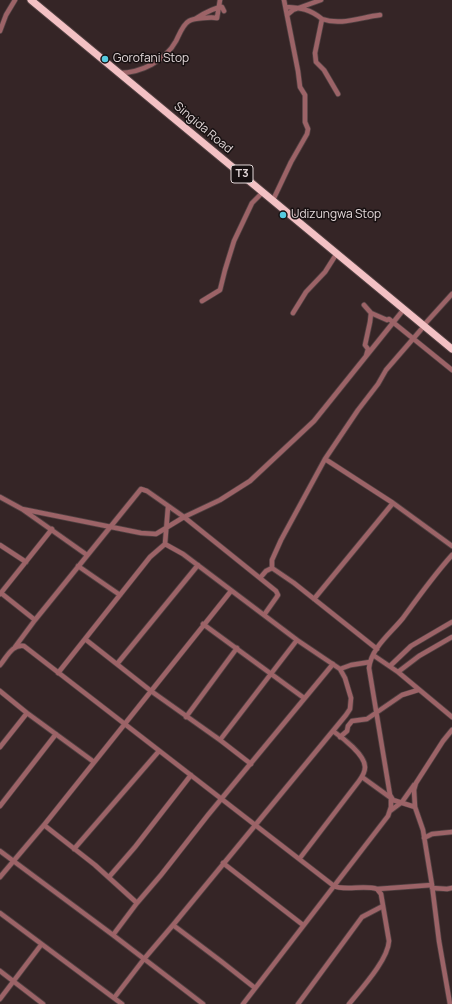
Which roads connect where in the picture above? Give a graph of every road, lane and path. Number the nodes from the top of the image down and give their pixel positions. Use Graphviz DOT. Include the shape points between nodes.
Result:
graph roads {
  1 [pos="15,0"];
  2 [pos="31,0"];
  3 [pos="220,0"];
  4 [pos="284,0"];
  5 [pos="321,0"];
  6 [pos="286,7"];
  7 [pos="219,8"];
  8 [pos="297,9"];
  9 [pos="224,11"];
  10 [pos="287,15"];
  11 [pos="380,15"];
  12 [pos="322,19"];
  13 [pos="193,20"];
  14 [pos="0,31"];
  15 [pos="118,73"];
  16 [pos="338,94"];
  17 [pos="263,192"];
  18 [pos="273,200"];
  19 [pos="337,253"];
  20 [pos="452,294"];
  21 [pos="202,301"];
  22 [pos="364,305"];
  23 [pos="404,309"];
  24 [pos="293,313"];
  25 [pos="371,313"];
  26 [pos="393,322"];
  27 [pos="424,325"];
  28 [pos="414,338"];
  29 [pos="452,349"];
  30 [pos="366,356"];
  31 [pos="452,370"];
  32 [pos="325,459"];
  33 [pos="0,497"];
  34 [pos="393,503"];
  35 [pos="168,506"];
  36 [pos="22,508"];
  37 [pos="184,517"];
  38 [pos="109,527"];
  39 [pos="166,528"];
  40 [pos="52,529"];
  41 [pos="165,544"];
  42 [pos="0,545"];
  43 [pos="452,546"];
  44 [pos="87,555"];
  45 [pos="452,555"];
  46 [pos="26,562"];
  47 [pos="198,565"];
  48 [pos="78,566"];
  49 [pos="272,568"];
  50 [pos="260,578"];
  51 [pos="231,591"];
  52 [pos="0,594"];
  53 [pos="120,595"];
  54 [pos="314,599"];
  55 [pos="264,615"];
  56 [pos="35,620"];
  57 [pos="452,622"];
  58 [pos="203,624"];
  59 [pos="452,636"];
  60 [pos="85,639"];
  61 [pos="297,640"];
  62 [pos="15,647"];
  63 [pos="237,648"];
  64 [pos="377,649"];
  65 [pos="373,655"];
  66 [pos="370,662"];
  67 [pos="117,664"];
  68 [pos="333,664"];
  69 [pos="0,665"];
  70 [pos="390,666"];
  71 [pos="340,669"];
  72 [pos="398,672"];
  73 [pos="58,673"];
  74 [pos="271,674"];
  75 [pos="418,690"];
  76 [pos="0,691"];
  77 [pos="151,691"];
  78 [pos="304,698"];
  79 [pos="27,713"];
  80 [pos="376,713"];
  81 [pos="186,717"];
  82 [pos="452,717"];
  83 [pos="124,724"];
  84 [pos="452,730"];
  85 [pos="333,731"];
  86 [pos="56,734"];
  87 [pos="340,736"];
  88 [pos="220,740"];
  89 [pos="0,747"];
  90 [pos="159,751"];
  91 [pos="94,762"];
  92 [pos="251,764"];
  93 [pos="191,775"];
  94 [pos="362,777"];
  95 [pos="416,783"];
  96 [pos="391,798"];
  97 [pos="222,799"];
  98 [pos="402,802"];
  99 [pos="0,806"];
  100 [pos="415,807"];
  101 [pos="390,811"];
  102 [pos="44,825"];
  103 [pos="255,825"];
  104 [pos="452,832"];
  105 [pos="424,838"];
  106 [pos="74,849"];
  107 [pos="0,851"];
  108 [pos="300,858"];
  109 [pos="13,861"];
  110 [pos="223,863"];
  111 [pos="0,877"];
  112 [pos="109,877"];
  113 [pos="334,886"];
  114 [pos="432,886"];
  115 [pos="452,888"];
  116 [pos="377,889"];
  117 [pos="137,903"];
  118 [pos="383,906"];
  119 [pos="0,914"];
  120 [pos="173,925"];
  121 [pos="303,925"];
  122 [pos="113,935"];
  123 [pos="41,945"];
  124 [pos="144,959"];
  125 [pos="0,971"];
  126 [pos="14,982"];
  127 [pos="255,988"];
  128 [pos="114,998"];
  129 [pos="0,999"];
  130 [pos="120,1003"];
  131 [pos="42,1004"];
  132 [pos="203,1004"];
  133 [pos="243,1004"];
  134 [pos="298,1004"];
  135 [pos="349,1004"];
  136 [pos="450,1004"];
  1 -- 14 [label="street"];
  2 -- 15 [label="highway, Singida Road / T3"];
  3 -- 7 [label="street"];
  4 -- 6 [label="street"];
  5 -- 8 [label="street"];
  6 -- 8 [label="street"];
  6 -- 10 [label="street"];
  7 -- 9 [label="street" via="222,7"];
  7 -- 13 [label="street"];
  7 -- 13 [label="street" via="217,18"];
  8 -- 10 [label="street"];
  8 -- 12 [label="street" via="310,10"];
  10 -- 18 [label="street" via="298,80 305,95 308,129"];
  11 -- 12 [label="street" via="351,21 328,22"];
  12 -- 16 [label="street" via="315,53 316,62 324,70"];
  13 -- 15 [label="street" via="185,24 172,48 154,64 131,72"];
  15 -- 17 [label="highway, Singida Road / T3"];
  17 -- 18 [label="highway, Singida Road / T3"];
  17 -- 21 [label="street" via="252,202 234,241 220,290"];
  18 -- 19 [label="highway, Singida Road / T3"];
  19 -- 23 [label="highway, Singida Road / T3"];
  19 -- 24 [label="street"];
  20 -- 27 [label="street"];
  22 -- 25 [label="street"];
  23 -- 26 [label="street"];
  23 -- 27 [label="highway, Singida Road / T3"];
  25 -- 26 [label="street"];
  25 -- 30 [label="street" via="365,345 368,348"];
  26 -- 28 [label="street"];
  26 -- 30 [label="street"];
  27 -- 28 [label="street"];
  27 -- 29 [label="highway, Singida Road / T3"];
  28 -- 31 [label="street"];
  28 -- 32 [label="street" via="386,370"];
  30 -- 37 [label="street" via="314,421 250,481 220,500"];
  32 -- 34 [label="street"];
  32 -- 49 [label="street" via="281,540 272,560"];
  33 -- 36 [label="street"];
  34 -- 43 [label="street"];
  34 -- 54 [label="street"];
  35 -- 37 [label="street"];
  35 -- 38 [label="street" via="141,489"];
  35 -- 39 [label="street"];
  36 -- 38 [label="street"];
  36 -- 40 [label="street"];
  37 -- 39 [label="street"];
  37 -- 50 [label="street"];
  38 -- 39 [label="street" via="150,534 156,534"];
  38 -- 44 [label="street"];
  39 -- 41 [label="street"];
  40 -- 44 [label="street"];
  40 -- 46 [label="street"];
  41 -- 47 [label="street"];
  41 -- 53 [label="street" via="150,557"];
  42 -- 46 [label="street"];
  44 -- 48 [label="street"];
  45 -- 64 [label="street"];
  46 -- 52 [label="street"];
  47 -- 51 [label="street"];
  47 -- 67 [label="street"];
  48 -- 53 [label="street"];
  48 -- 56 [label="street"];
  49 -- 50 [label="street"];
  49 -- 54 [label="street"];
  50 -- 55 [label="street" via="278,595"];
  51 -- 55 [label="street"];
  51 -- 58 [label="street"];
  52 -- 56 [label="street"];
  53 -- 60 [label="street"];
  54 -- 64 [label="street"];
  55 -- 61 [label="street"];
  56 -- 62 [label="street"];
  57 -- 70 [label="street" via="411,646"];
  58 -- 63 [label="street"];
  58 -- 77 [label="street"];
  59 -- 72 [label="street"];
  60 -- 67 [label="street"];
  60 -- 73 [label="street"];
  61 -- 68 [label="street"];
  61 -- 74 [label="street"];
  62 -- 69 [label="street"];
  62 -- 73 [label="street" via="24,646"];
  63 -- 74 [label="street"];
  63 -- 81 [label="street"];
  64 -- 65 [label="street"];
  65 -- 66 [label="street"];
  65 -- 70 [label="street"];
  66 -- 71 [label="street"];
  66 -- 80 [label="street"];
  67 -- 77 [label="street"];
  68 -- 71 [label="street"];
  68 -- 78 [label="street"];
  70 -- 72 [label="street"];
  71 -- 85 [label="street" via="352,704"];
  72 -- 75 [label="street"];
  73 -- 83 [label="street"];
  74 -- 78 [label="street"];
  74 -- 88 [label="street"];
  75 -- 80 [label="street" via="402,695"];
  75 -- 82 [label="street"];
  76 -- 79 [label="street"];
  77 -- 81 [label="street"];
  77 -- 83 [label="street"];
  78 -- 92 [label="street"];
  79 -- 86 [label="street"];
  79 -- 89 [label="street"];
  80 -- 87 [label="street" via="367,719 352,721 347,731"];
  80 -- 96 [label="street"];
  81 -- 88 [label="street"];
  83 -- 90 [label="street"];
  83 -- 91 [label="street"];
  84 -- 95 [label="street"];
  85 -- 87 [label="street"];
  85 -- 103 [label="street"];
  86 -- 91 [label="street"];
  86 -- 99 [label="street"];
  87 -- 94 [label="street" via="364,760"];
  88 -- 92 [label="street"];
  90 -- 93 [label="street"];
  90 -- 106 [label="street"];
  91 -- 102 [label="street"];
  92 -- 97 [label="street"];
  93 -- 97 [label="street"];
  93 -- 112 [label="street"];
  94 -- 96 [label="street"];
  94 -- 108 [label="street"];
  95 -- 98 [label="street"];
  95 -- 100 [label="street"];
  96 -- 98 [label="street"];
  96 -- 101 [label="street"];
  97 -- 103 [label="street"];
  97 -- 117 [label="street"];
  98 -- 100 [label="street"];
  98 -- 101 [label="street"];
  100 -- 105 [label="street"];
  101 -- 113 [label="street"];
  102 -- 106 [label="street"];
  102 -- 109 [label="street"];
  103 -- 108 [label="street"];
  103 -- 110 [label="street"];
  104 -- 105 [label="street" via="432,834"];
  105 -- 114 [label="street"];
  106 -- 112 [label="street"];
  107 -- 109 [label="street"];
  108 -- 113 [label="street"];
  109 -- 111 [label="street"];
  109 -- 122 [label="street"];
  110 -- 120 [label="street"];
  110 -- 121 [label="street"];
  112 -- 117 [label="street"];
  113 -- 116 [label="street"];
  113 -- 121 [label="street"];
  114 -- 115 [label="street"];
  114 -- 116 [label="street"];
  114 -- 136 [label="street"];
  116 -- 118 [label="street" via="381,894"];
  117 -- 122 [label="street"];
  118 -- 134 [label="street" via="362,917"];
  118 -- 135 [label="street" via="389,941 387,953"];
  119 -- 123 [label="street"];
  120 -- 124 [label="street"];
  120 -- 127 [label="street"];
  121 -- 127 [label="street"];
  122 -- 124 [label="street"];
  123 -- 126 [label="street"];
  123 -- 128 [label="street"];
  124 -- 128 [label="street"];
  124 -- 132 [label="street"];
  125 -- 126 [label="street"];
  126 -- 129 [label="street"];
  126 -- 131 [label="street"];
  127 -- 133 [label="street"];
  128 -- 130 [label="street"];
}
